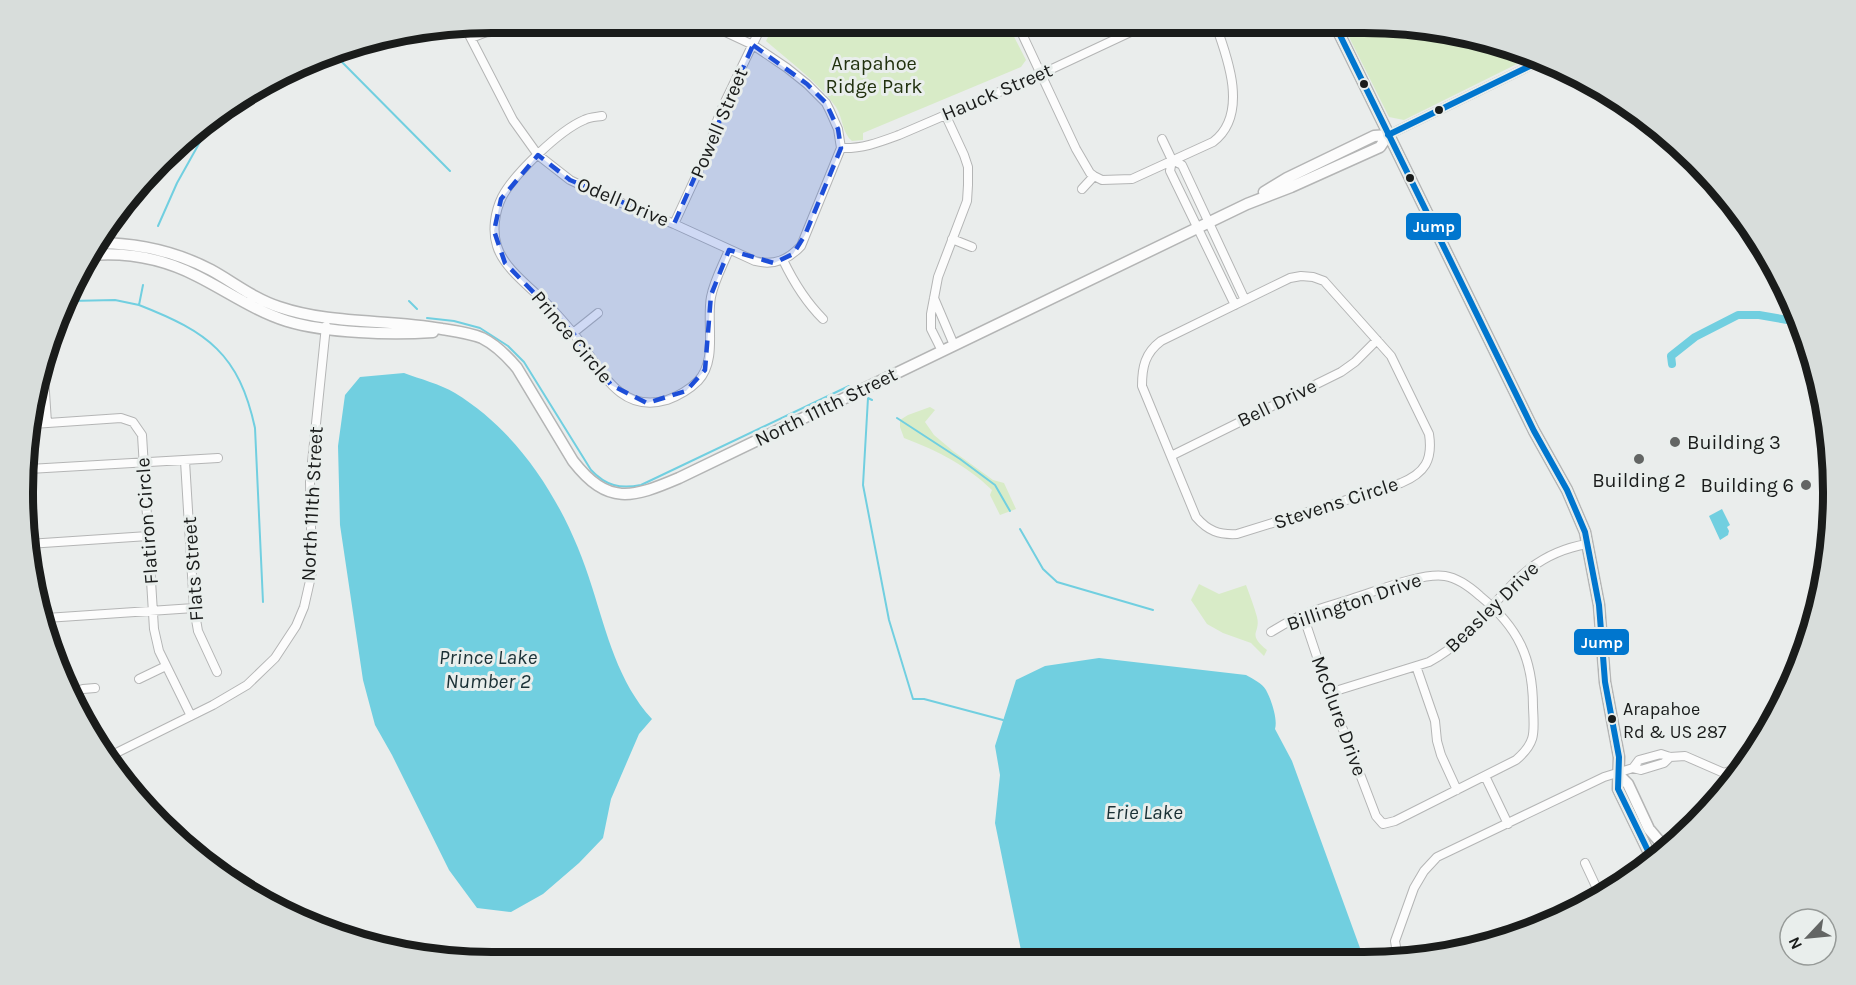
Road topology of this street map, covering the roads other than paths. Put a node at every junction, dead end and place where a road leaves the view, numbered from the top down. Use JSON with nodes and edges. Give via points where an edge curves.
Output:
{"nodes":[{"id":1,"x":482,"y":33,"type":"edge"},
{"id":2,"x":727,"y":33,"type":"edge"},
{"id":3,"x":758,"y":33,"type":"edge"},
{"id":4,"x":1022,"y":33,"type":"edge"},
{"id":5,"x":1129,"y":33,"type":"edge"},
{"id":6,"x":1219,"y":33,"type":"edge"},
{"id":7,"x":1339,"y":33,"type":"edge"},
{"id":8,"x":469,"y":34,"type":"edge"},
{"id":9,"x":471,"y":38,"type":"junction"},
{"id":10,"x":753,"y":45,"type":"junction"},
{"id":11,"x":1532,"y":65,"type":"edge"},
{"id":12,"x":1041,"y":74,"type":"junction"},
{"id":13,"x":945,"y":114,"type":"junction"},
{"id":14,"x":602,"y":116,"type":"dead end"},
{"id":15,"x":1388,"y":135,"type":"junction"},
{"id":16,"x":1162,"y":139,"type":"dead end"},
{"id":17,"x":842,"y":148,"type":"junction"},
{"id":18,"x":538,"y":155,"type":"junction"},
{"id":19,"x":1172,"y":160,"type":"junction"},
{"id":20,"x":1094,"y":176,"type":"junction"},
{"id":21,"x":1082,"y":189,"type":"dead end"},
{"id":22,"x":1208,"y":222,"type":"junction"},
{"id":23,"x":674,"y":224,"type":"junction"},
{"id":24,"x":1197,"y":228,"type":"junction"},
{"id":25,"x":952,"y":239,"type":"junction"},
{"id":26,"x":106,"y":244,"type":"edge"},
{"id":27,"x":972,"y":246,"type":"dead end"},
{"id":28,"x":729,"y":250,"type":"junction"},
{"id":29,"x":100,"y":255,"type":"edge"},
{"id":30,"x":783,"y":260,"type":"junction"},
{"id":31,"x":934,"y":298,"type":"junction"},
{"id":32,"x":1245,"y":300,"type":"junction"},
{"id":33,"x":1235,"y":305,"type":"junction"},
{"id":34,"x":598,"y":312,"type":"dead end"},
{"id":35,"x":823,"y":319,"type":"dead end"},
{"id":36,"x":326,"y":324,"type":"junction"},
{"id":37,"x":573,"y":333,"type":"junction"},
{"id":38,"x":1377,"y":340,"type":"junction"},
{"id":39,"x":954,"y":345,"type":"junction"},
{"id":40,"x":942,"y":351,"type":"junction"},
{"id":41,"x":45,"y":391,"type":"edge"},
{"id":42,"x":47,"y":423,"type":"junction"},
{"id":43,"x":39,"y":424,"type":"edge"},
{"id":44,"x":1171,"y":456,"type":"junction"},
{"id":45,"x":218,"y":459,"type":"dead end"},
{"id":46,"x":185,"y":461,"type":"junction"},
{"id":47,"x":143,"y":462,"type":"junction"},
{"id":48,"x":34,"y":469,"type":"edge"},
{"id":49,"x":148,"y":536,"type":"junction"},
{"id":50,"x":36,"y":543,"type":"edge"},
{"id":51,"x":1587,"y":544,"type":"junction"},
{"id":52,"x":1492,"y":606,"type":"junction"},
{"id":53,"x":194,"y":608,"type":"junction"},
{"id":54,"x":153,"y":610,"type":"junction"},
{"id":55,"x":1303,"y":615,"type":"junction"},
{"id":56,"x":51,"y":618,"type":"edge"},
{"id":57,"x":1271,"y":632,"type":"dead end"},
{"id":58,"x":166,"y":666,"type":"junction"},
{"id":59,"x":1416,"y":666,"type":"junction"},
{"id":60,"x":217,"y":672,"type":"dead end"},
{"id":61,"x":139,"y":679,"type":"dead end"},
{"id":62,"x":95,"y":688,"type":"dead end"},
{"id":63,"x":78,"y":690,"type":"edge"},
{"id":64,"x":1329,"y":693,"type":"junction"},
{"id":65,"x":191,"y":716,"type":"junction"},
{"id":66,"x":114,"y":754,"type":"edge"},
{"id":67,"x":1728,"y":771,"type":"edge"},
{"id":68,"x":1618,"y":774,"type":"junction"},
{"id":69,"x":1485,"y":776,"type":"junction"},
{"id":70,"x":1457,"y":790,"type":"junction"},
{"id":71,"x":1376,"y":816,"type":"joint"},
{"id":72,"x":1508,"y":824,"type":"junction"},
{"id":73,"x":1660,"y":843,"type":"edge"},
{"id":74,"x":1649,"y":852,"type":"edge"},
{"id":75,"x":1585,"y":863,"type":"dead end"},
{"id":76,"x":1597,"y":888,"type":"edge"},
{"id":77,"x":1397,"y":951,"type":"edge"}],
"edges":[{"from":1,"to":9,"type":"street"},
{"from":2,"to":10,"type":"street"},
{"from":3,"to":10,"type":"street","name":"Powell Street"},
{"from":4,"to":12,"type":"street"},
{"from":5,"to":12,"type":"street","name":"Hauck Street"},
{"from":6,"to":19,"type":"street","via":[[1233,100],[1228,126],[1213,142]]},
{"from":7,"to":15,"type":"street"},
{"from":8,"to":9,"type":"street","name":"Odell Drive"},
{"from":9,"to":18,"type":"street","name":"Odell Drive","via":[[513,120]]},
{"from":10,"to":17,"type":"street","via":[[807,84],[826,103]]},
{"from":10,"to":23,"type":"street","name":"Powell Street"},
{"from":11,"to":15,"type":"street","name":"North 111th Street"},
{"from":12,"to":13,"type":"street","name":"Hauck Street"},
{"from":12,"to":20,"type":"street"},
{"from":13,"to":17,"type":"street","name":"Hauck Street","via":[[875,144]]},
{"from":13,"to":25,"type":"street","via":[[968,167],[967,201]]},
{"from":14,"to":18,"type":"street","name":"Prince Circle","via":[[573,126]]},
{"from":15,"to":22,"type":"street","name":"North 111th Street","via":[[1374,136],[1287,178],[1247,204]]},
{"from":15,"to":51,"type":"street","via":[[1576,509]]},
{"from":16,"to":19,"type":"street"},
{"from":17,"to":30,"type":"street","via":[[801,246]]},
{"from":18,"to":23,"type":"street","name":"Odell Drive","via":[[570,180]]},
{"from":18,"to":37,"type":"street","name":"Prince Circle","via":[[501,199],[495,223],[497,246],[505,263]]},
{"from":19,"to":20,"type":"street","via":[[1132,179],[1102,180]]},
{"from":19,"to":22,"type":"street","via":[[1182,165]]},
{"from":19,"to":24,"type":"street","via":[[1170,171]]},
{"from":20,"to":21,"type":"street"},
{"from":22,"to":24,"type":"street","name":"North 111th Street"},
{"from":22,"to":32,"type":"street"},
{"from":23,"to":28,"type":"street","name":"Odell Drive"},
{"from":24,"to":33,"type":"street"},
{"from":24,"to":39,"type":"street","name":"North 111th Street"},
{"from":25,"to":27,"type":"street"},
{"from":25,"to":31,"type":"street"},
{"from":26,"to":36,"type":"street","via":[[161,250],[205,267],[279,307]]},
{"from":28,"to":30,"type":"street","name":"Odell Drive","via":[[764,264]]},
{"from":28,"to":37,"type":"street","name":"Prince Circle","via":[[711,295],[705,370],[699,380],[675,397],[647,403],[619,393]]},
{"from":29,"to":36,"type":"street","via":[[161,261],[266,313],[287,321]]},
{"from":30,"to":35,"type":"street","via":[[808,304]]},
{"from":31,"to":39,"type":"street"},
{"from":31,"to":40,"type":"street","via":[[931,328]]},
{"from":32,"to":33,"type":"street","name":"Stevens Circle"},
{"from":32,"to":38,"type":"street","name":"Stevens Circle","via":[[1290,279],[1313,277],[1324,281]]},
{"from":33,"to":44,"type":"street","name":"Stevens Circle","via":[[1153,347],[1148,355],[1142,386]]},
{"from":34,"to":37,"type":"street"},
{"from":36,"to":40,"type":"street","name":"North 111th Street","via":[[423,325],[482,338],[507,356],[585,475],[608,492],[621,494],[635,494],[679,478]]},
{"from":36,"to":65,"type":"street","name":"North 111th Street","via":[[310,482],[312,572],[304,607],[275,658],[234,694]]},
{"from":38,"to":44,"type":"street","name":"Bell Drive","via":[[1341,372]]},
{"from":38,"to":44,"type":"street","name":"Stevens Circle","via":[[1391,356],[1429,434],[1429,458],[1415,477],[1224,535],[1205,527],[1196,517]]},
{"from":39,"to":40,"type":"street","name":"North 111th Street"},
{"from":41,"to":42,"type":"street"},
{"from":42,"to":43,"type":"street","name":"Flatiron Circle"},
{"from":42,"to":47,"type":"street","name":"Flatiron Circle","via":[[121,418],[133,422],[142,435]]},
{"from":45,"to":46,"type":"street"},
{"from":46,"to":47,"type":"street"},
{"from":46,"to":53,"type":"street","name":"Flats Street"},
{"from":47,"to":48,"type":"street"},
{"from":47,"to":49,"type":"street","name":"Flatiron Circle"},
{"from":49,"to":50,"type":"street"},
{"from":49,"to":54,"type":"street","name":"Flatiron Circle"},
{"from":51,"to":52,"type":"street","name":"Beasley Drive","via":[[1541,559]]},
{"from":51,"to":68,"type":"street","via":[[1597,590],[1602,667],[1619,757]]},
{"from":52,"to":55,"type":"street","name":"Billington Drive","via":[[1468,585],[1443,575],[1428,576]]},
{"from":52,"to":59,"type":"street","name":"Beasley Drive","via":[[1454,648]]},
{"from":52,"to":69,"type":"street","name":"Billington Drive","via":[[1520,640],[1528,663],[1534,736],[1526,752]]},
{"from":53,"to":54,"type":"street"},
{"from":53,"to":60,"type":"street","name":"Flats Street","via":[[198,632]]},
{"from":54,"to":56,"type":"street"},
{"from":54,"to":58,"type":"street","name":"Flatiron Circle","via":[[159,651]]},
{"from":55,"to":57,"type":"street","name":"Billington Drive"},
{"from":55,"to":64,"type":"street","name":"McClure Drive"},
{"from":58,"to":61,"type":"street"},
{"from":58,"to":65,"type":"street","name":"Flatiron Circle"},
{"from":59,"to":64,"type":"street","name":"Beasley Drive"},
{"from":59,"to":70,"type":"street","via":[[1435,721],[1441,754]]},
{"from":62,"to":63,"type":"street"},
{"from":64,"to":71,"type":"street","name":"McClure Drive"},
{"from":65,"to":66,"type":"street","name":"North 111th Street"},
{"from":67,"to":68,"type":"street","via":[[1685,756]]},
{"from":68,"to":72,"type":"street","via":[[1604,777]]},
{"from":68,"to":73,"type":"street","via":[[1628,784],[1649,829]]},
{"from":68,"to":74,"type":"street","via":[[1618,789]]},
{"from":69,"to":70,"type":"street","name":"Billington Drive"},
{"from":69,"to":72,"type":"street"},
{"from":70,"to":71,"type":"street","name":"Billington Drive","via":[[1395,821],[1383,824]]},
{"from":72,"to":77,"type":"street","via":[[1437,857],[1424,871],[1395,941]]},
{"from":75,"to":76,"type":"street"}]}
